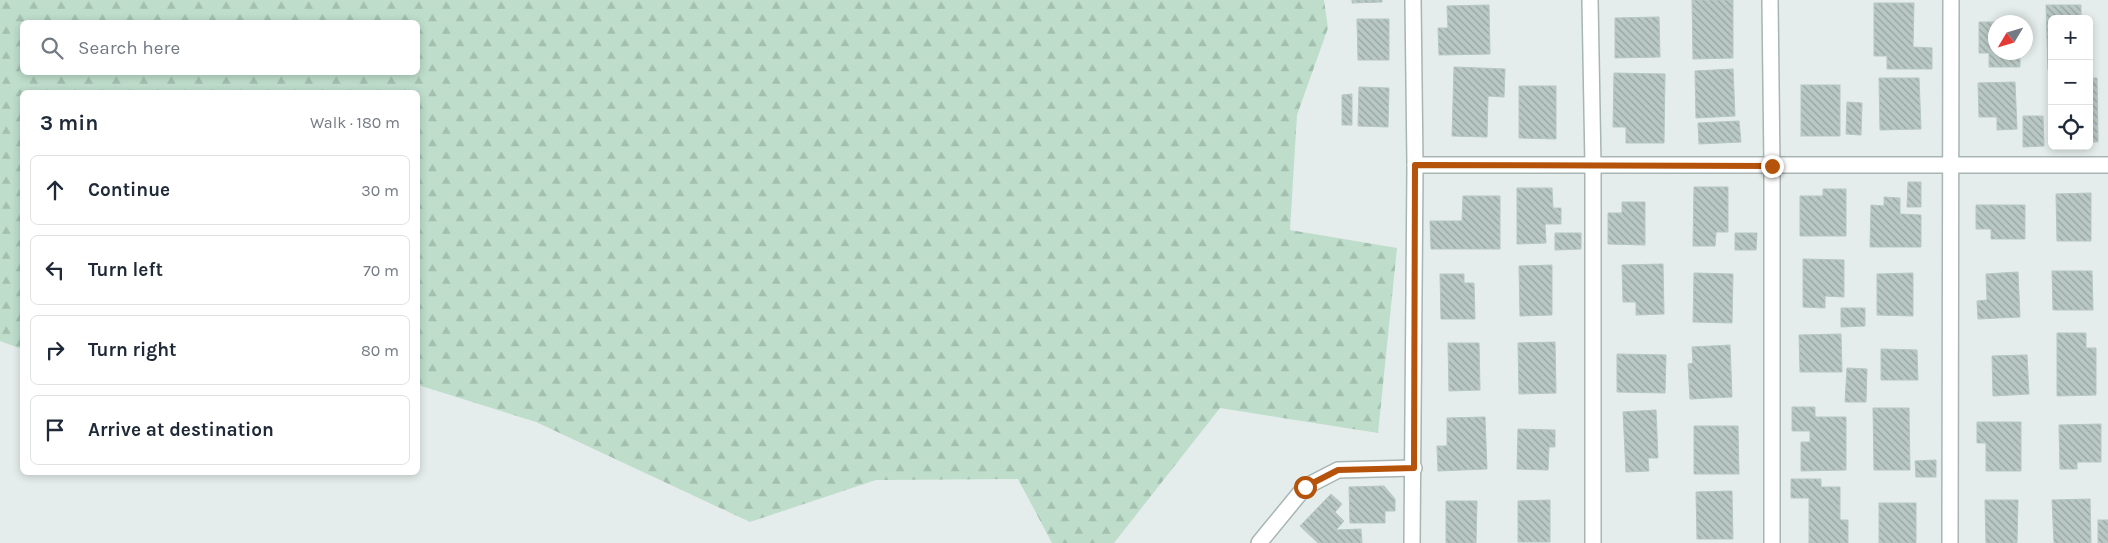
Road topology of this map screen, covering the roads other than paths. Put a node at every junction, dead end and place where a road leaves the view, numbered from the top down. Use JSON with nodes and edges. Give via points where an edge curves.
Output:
{"nodes":[{"id":1,"x":1413,"y":0,"type":"edge"},
{"id":2,"x":1590,"y":0,"type":"edge"},
{"id":3,"x":1770,"y":0,"type":"edge"},
{"id":4,"x":1951,"y":0,"type":"edge"},
{"id":5,"x":1415,"y":165,"type":"junction"},
{"id":6,"x":2108,"y":165,"type":"edge"},
{"id":7,"x":1593,"y":166,"type":"junction"},
{"id":8,"x":1772,"y":166,"type":"junction"},
{"id":9,"x":1950,"y":166,"type":"junction"},
{"id":10,"x":1414,"y":468,"type":"junction"},
{"id":11,"x":1258,"y":543,"type":"edge"},
{"id":12,"x":1412,"y":543,"type":"edge"},
{"id":13,"x":1593,"y":543,"type":"edge"},
{"id":14,"x":1772,"y":543,"type":"edge"},
{"id":15,"x":1950,"y":543,"type":"edge"}],
"edges":[{"from":1,"to":5,"type":"street"},
{"from":2,"to":7,"type":"street"},
{"from":3,"to":8,"type":"street"},
{"from":4,"to":9,"type":"street"},
{"from":5,"to":7,"type":"street"},
{"from":5,"to":10,"type":"street"},
{"from":6,"to":9,"type":"street"},
{"from":7,"to":8,"type":"street"},
{"from":7,"to":13,"type":"street"},
{"from":8,"to":9,"type":"street"},
{"from":8,"to":14,"type":"street"},
{"from":9,"to":15,"type":"street"},
{"from":10,"to":11,"type":"street","via":[[1338,470],[1305,487]]},
{"from":10,"to":12,"type":"street"}]}
